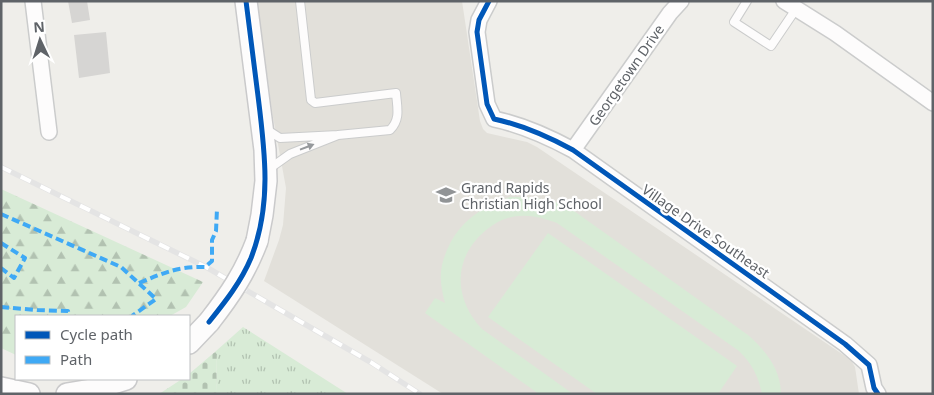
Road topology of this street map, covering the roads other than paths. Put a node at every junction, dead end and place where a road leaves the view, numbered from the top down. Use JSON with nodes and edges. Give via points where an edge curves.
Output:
{"nodes":[{"id":1,"x":33,"y":1,"type":"edge"},
{"id":2,"x":246,"y":1,"type":"edge"},
{"id":3,"x":300,"y":1,"type":"edge"},
{"id":4,"x":489,"y":1,"type":"edge"},
{"id":5,"x":681,"y":1,"type":"edge"},
{"id":6,"x":747,"y":1,"type":"edge"},
{"id":7,"x":793,"y":4,"type":"edge"},
{"id":8,"x":933,"y":103,"type":"edge"},
{"id":9,"x":262,"y":126,"type":"junction"},
{"id":10,"x":49,"y":132,"type":"dead end"},
{"id":11,"x":338,"y":135,"type":"junction"},
{"id":12,"x":573,"y":150,"type":"junction"},
{"id":13,"x":266,"y":172,"type":"junction"},
{"id":14,"x":190,"y":342,"type":"edge"},
{"id":15,"x":123,"y":380,"type":"edge"},
{"id":16,"x":1,"y":388,"type":"edge"},
{"id":17,"x":29,"y":394,"type":"edge"},
{"id":18,"x":67,"y":394,"type":"edge"},
{"id":19,"x":878,"y":394,"type":"edge"}],
"edges":[{"from":1,"to":10,"type":"street"},
{"from":2,"to":9,"type":"main road"},
{"from":3,"to":11,"type":"lane","via":[[311,100],[315,103],[396,93],[398,114],[396,124],[390,130]]},
{"from":4,"to":12,"type":"street","name":"Village Drive Southeast","via":[[477,32],[486,104],[494,119],[517,124]]},
{"from":5,"to":12,"type":"street","name":"Georgetown Drive"},
{"from":6,"to":7,"type":"lane","via":[[734,22],[771,46]]},
{"from":7,"to":8,"type":"street"},
{"from":9,"to":11,"type":"lane","via":[[280,138]]},
{"from":9,"to":13,"type":"main road"},
{"from":13,"to":11,"type":"lane","one_way":true,"via":[[290,154]]},
{"from":12,"to":19,"type":"street","name":"Village Drive Southeast","via":[[845,344],[869,365]]},
{"from":13,"to":14,"type":"main road","bridge":true,"via":[[257,241],[244,273],[230,296]]},
{"from":15,"to":18,"type":"main road"},
{"from":16,"to":17,"type":"main road"}]}
